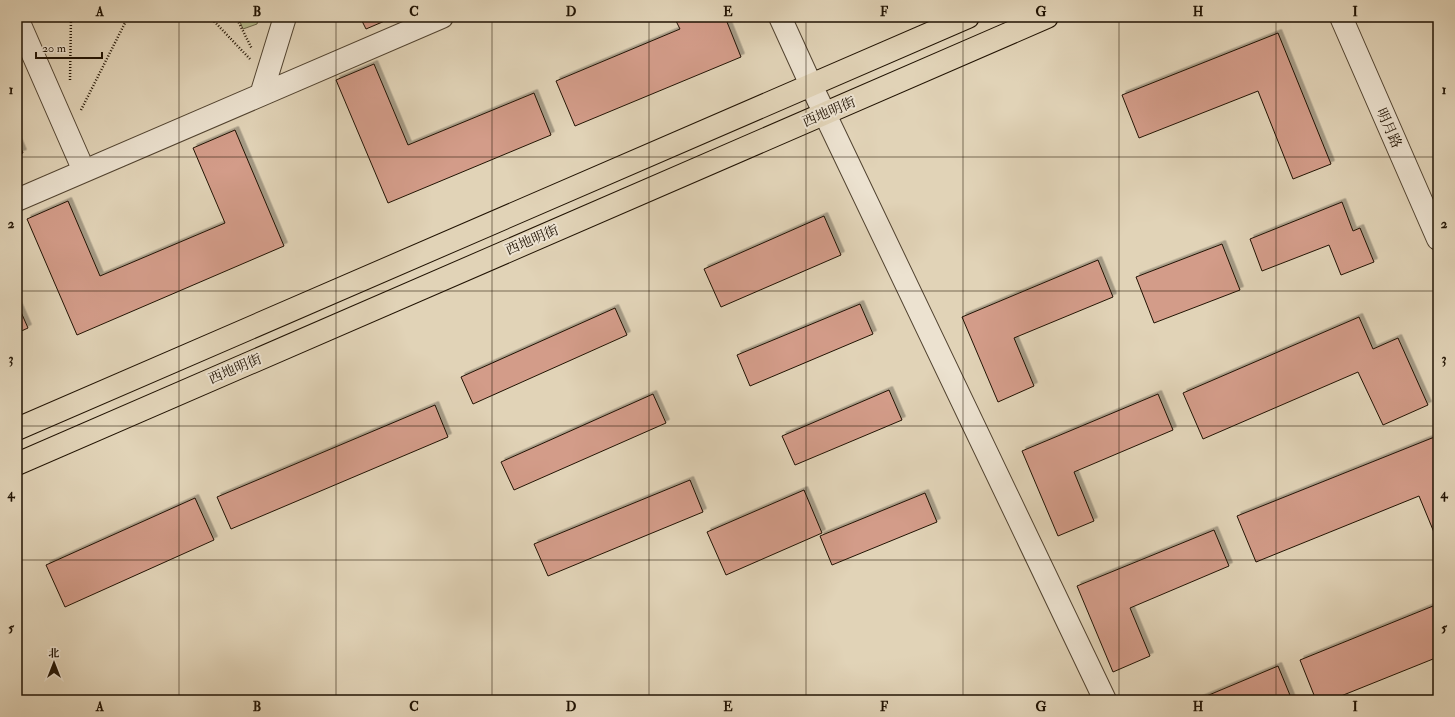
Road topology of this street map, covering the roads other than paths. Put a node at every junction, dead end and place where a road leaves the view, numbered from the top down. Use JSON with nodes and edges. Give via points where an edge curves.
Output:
{"nodes":[{"id":1,"x":285,"y":17,"type":"edge"},
{"id":2,"x":442,"y":17,"type":"edge"},
{"id":3,"x":780,"y":17,"type":"edge"},
{"id":4,"x":968,"y":17,"type":"edge"},
{"id":5,"x":1047,"y":17,"type":"edge"},
{"id":6,"x":1341,"y":17,"type":"edge"},
{"id":7,"x":17,"y":18,"type":"edge"},
{"id":8,"x":812,"y":85,"type":"junction"},
{"id":9,"x":263,"y":86,"type":"junction"},
{"id":10,"x":84,"y":171,"type":"junction"},
{"id":11,"x":17,"y":200,"type":"edge"},
{"id":12,"x":1438,"y":240,"type":"edge"},
{"id":13,"x":17,"y":429,"type":"edge"},
{"id":14,"x":17,"y":464,"type":"edge"},
{"id":15,"x":1105,"y":700,"type":"edge"}],
"edges":[{"from":1,"to":9,"type":"street"},
{"from":2,"to":9,"type":"street"},
{"from":3,"to":8,"type":"street"},
{"from":4,"to":8,"type":"main road"},
{"from":5,"to":14,"type":"main road","name":"西地明街"},
{"from":6,"to":12,"type":"street","name":"明月路"},
{"from":7,"to":10,"type":"street"},
{"from":8,"to":13,"type":"main road"},
{"from":8,"to":15,"type":"street"},
{"from":9,"to":10,"type":"street"},
{"from":10,"to":11,"type":"street"}]}
